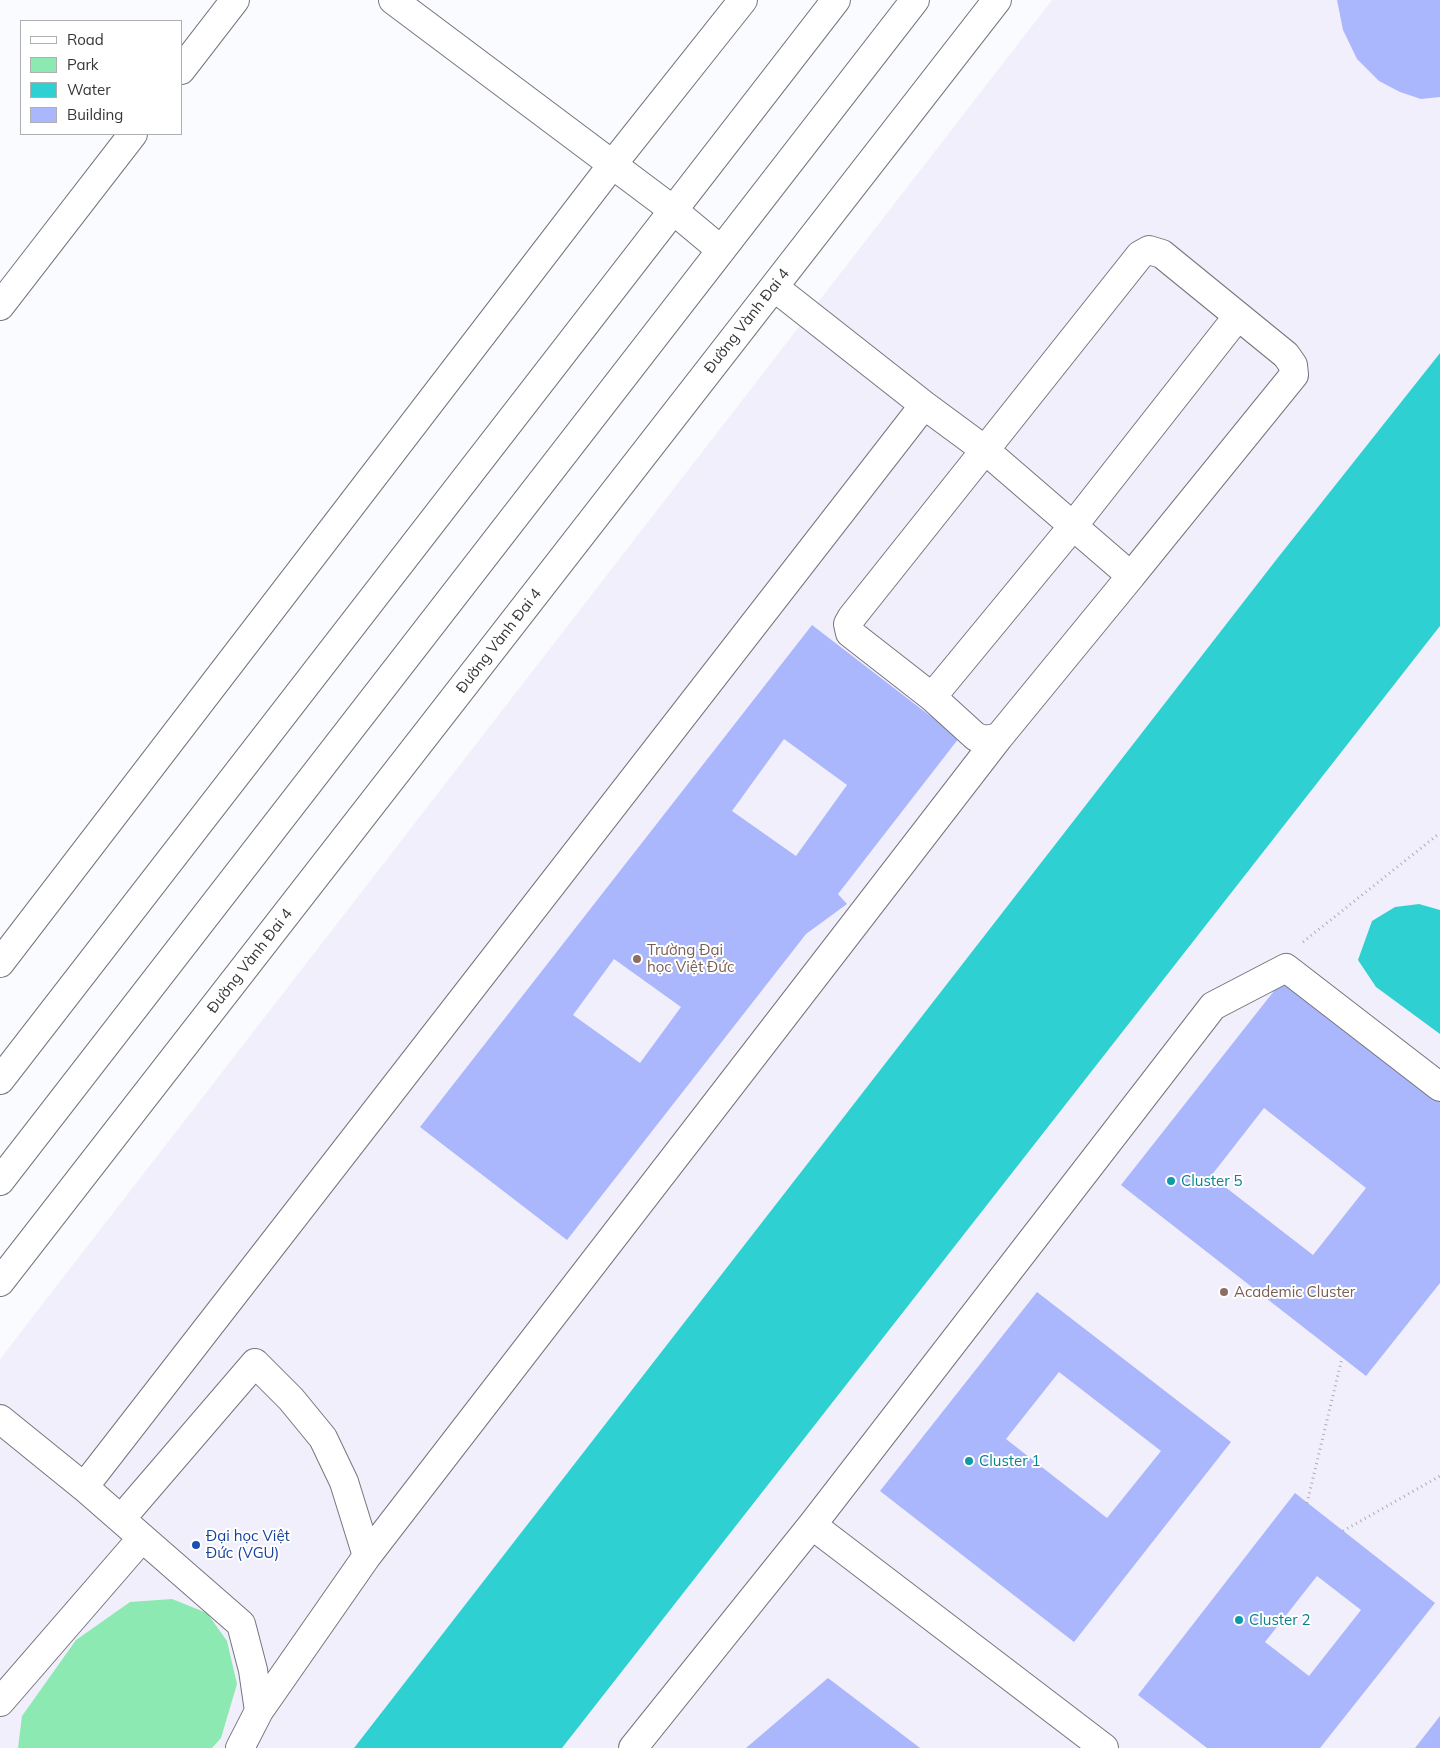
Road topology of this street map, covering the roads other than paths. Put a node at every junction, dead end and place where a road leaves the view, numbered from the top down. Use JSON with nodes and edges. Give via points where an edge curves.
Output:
{"nodes":[{"id":1,"x":236,"y":0,"type":"edge"},
{"id":2,"x":393,"y":0,"type":"edge"},
{"id":3,"x":743,"y":0,"type":"edge"},
{"id":4,"x":836,"y":0,"type":"edge"},
{"id":5,"x":915,"y":0,"type":"edge"},
{"id":6,"x":997,"y":0,"type":"edge"},
{"id":7,"x":182,"y":69,"type":"edge"},
{"id":8,"x":132,"y":135,"type":"edge"},
{"id":9,"x":612,"y":165,"type":"junction"},
{"id":10,"x":673,"y":210,"type":"junction"},
{"id":11,"x":721,"y":250,"type":"junction"},
{"id":12,"x":774,"y":287,"type":"junction"},
{"id":13,"x":0,"y":306,"type":"edge"},
{"id":14,"x":1238,"y":316,"type":"junction"},
{"id":15,"x":924,"y":405,"type":"junction"},
{"id":16,"x":985,"y":450,"type":"junction"},
{"id":17,"x":1073,"y":526,"type":"junction"},
{"id":18,"x":1132,"y":576,"type":"junction"},
{"id":19,"x":932,"y":696,"type":"junction"},
{"id":20,"x":999,"y":737,"type":"junction"},
{"id":21,"x":0,"y":963,"type":"edge"},
{"id":22,"x":0,"y":1080,"type":"edge"},
{"id":23,"x":1440,"y":1087,"type":"edge"},
{"id":24,"x":0,"y":1181,"type":"edge"},
{"id":25,"x":0,"y":1282,"type":"edge"},
{"id":26,"x":0,"y":1419,"type":"edge"},
{"id":27,"x":84,"y":1487,"type":"junction"},
{"id":28,"x":121,"y":1519,"type":"junction"},
{"id":29,"x":812,"y":1525,"type":"junction"},
{"id":30,"x":142,"y":1538,"type":"junction"},
{"id":31,"x":367,"y":1556,"type":"junction"},
{"id":32,"x":0,"y":1702,"type":"edge"},
{"id":33,"x":259,"y":1711,"type":"junction"},
{"id":34,"x":240,"y":1748,"type":"edge"},
{"id":35,"x":633,"y":1748,"type":"edge"},
{"id":36,"x":1104,"y":1748,"type":"edge"}],
"edges":[{"from":1,"to":7,"type":"street"},
{"from":2,"to":9,"type":"street"},
{"from":3,"to":9,"type":"street"},
{"from":4,"to":10,"type":"street"},
{"from":5,"to":11,"type":"street"},
{"from":6,"to":12,"type":"street","name":"Đường Vành Đai 4"},
{"from":8,"to":13,"type":"street"},
{"from":9,"to":10,"type":"street"},
{"from":9,"to":21,"type":"street"},
{"from":10,"to":11,"type":"street"},
{"from":10,"to":22,"type":"street"},
{"from":11,"to":24,"type":"street"},
{"from":12,"to":15,"type":"street"},
{"from":12,"to":25,"type":"street","name":"Đường Vành Đai 4"},
{"from":14,"to":16,"type":"street","via":[[1162,254],[1149,250],[1140,255]]},
{"from":14,"to":17,"type":"street"},
{"from":14,"to":18,"type":"street","via":[[1286,355],[1293,365],[1294,375]]},
{"from":15,"to":16,"type":"street"},
{"from":15,"to":27,"type":"street"},
{"from":16,"to":17,"type":"street"},
{"from":16,"to":19,"type":"street","via":[[848,624],[850,632]]},
{"from":17,"to":18,"type":"street"},
{"from":17,"to":19,"type":"street"},
{"from":18,"to":20,"type":"street"},
{"from":19,"to":20,"type":"street","via":[[976,737],[986,740]]},
{"from":20,"to":31,"type":"street"},
{"from":23,"to":29,"type":"street","via":[[1286,968],[1213,1006]]},
{"from":26,"to":27,"type":"street"},
{"from":27,"to":28,"type":"street"},
{"from":28,"to":30,"type":"street"},
{"from":28,"to":31,"type":"street","via":[[254,1363],[291,1399],[323,1438],[344,1482]]},
{"from":29,"to":35,"type":"street"},
{"from":29,"to":36,"type":"street"},
{"from":30,"to":32,"type":"street"},
{"from":30,"to":33,"type":"street","via":[[241,1624]]},
{"from":31,"to":33,"type":"street"},
{"from":33,"to":34,"type":"street"}]}
